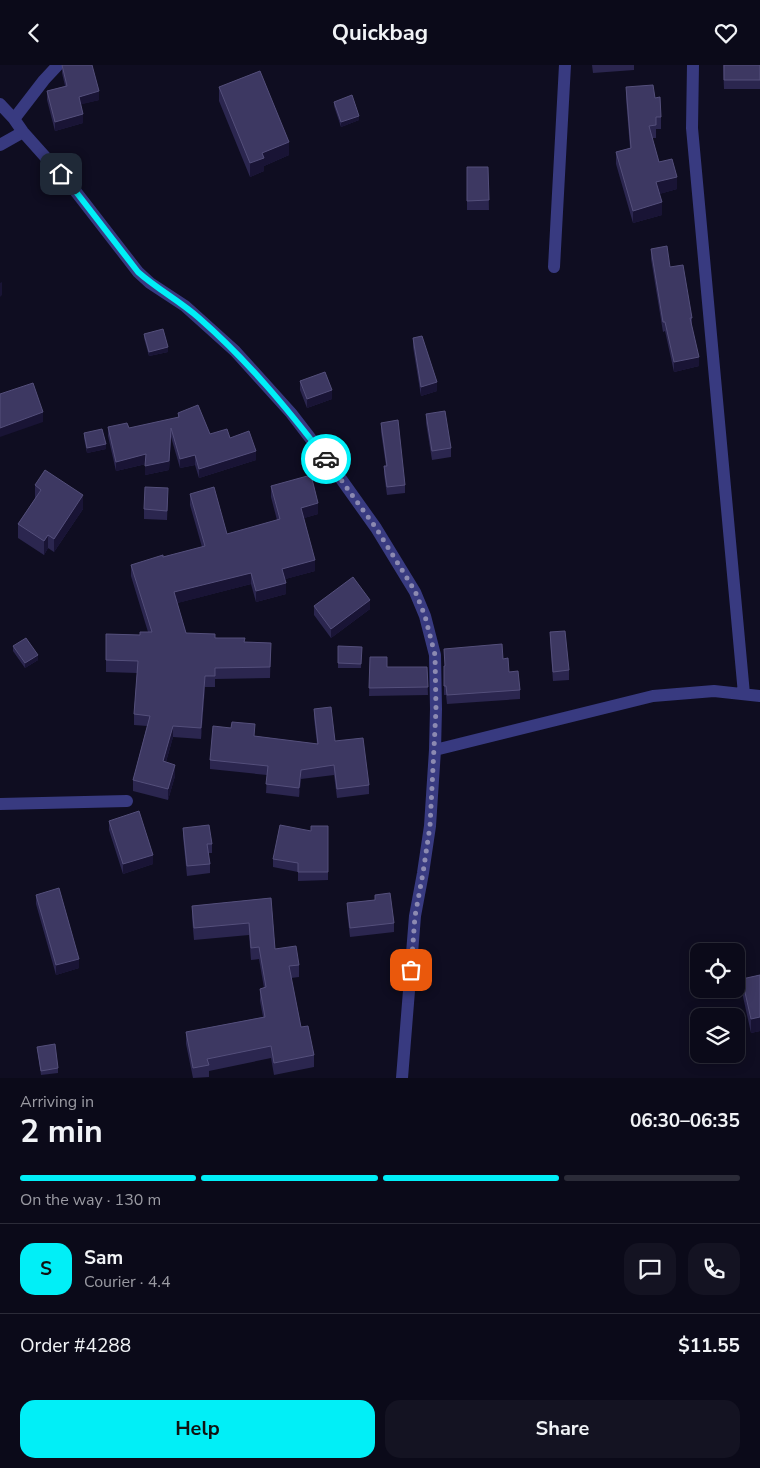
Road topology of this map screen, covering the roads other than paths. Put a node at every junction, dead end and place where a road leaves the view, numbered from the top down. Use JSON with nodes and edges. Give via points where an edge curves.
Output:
{"nodes":[{"id":1,"x":58,"y":65,"type":"edge"},
{"id":2,"x":565,"y":65,"type":"edge"},
{"id":3,"x":693,"y":65,"type":"edge"},
{"id":4,"x":0,"y":104,"type":"edge"},
{"id":5,"x":14,"y":119,"type":"junction"},
{"id":6,"x":22,"y":132,"type":"junction"},
{"id":7,"x":0,"y":145,"type":"edge"},
{"id":8,"x":554,"y":267,"type":"dead end"},
{"id":9,"x":744,"y":694,"type":"junction"},
{"id":10,"x":760,"y":696,"type":"edge"},
{"id":11,"x":435,"y":750,"type":"junction"},
{"id":12,"x":127,"y":801,"type":"dead end"},
{"id":13,"x":0,"y":804,"type":"edge"},
{"id":14,"x":401,"y":1078,"type":"edge"}],
"edges":[{"from":1,"to":5,"type":"street"},
{"from":2,"to":8,"type":"street"},
{"from":3,"to":9,"type":"street","via":[[692,128]]},
{"from":4,"to":5,"type":"street"},
{"from":5,"to":6,"type":"street"},
{"from":6,"to":7,"type":"street"},
{"from":6,"to":11,"type":"street","via":[[73,188],[138,272],[185,306],[235,351],[284,406],[376,528],[415,591],[425,616],[435,655]]},
{"from":9,"to":10,"type":"street"},
{"from":9,"to":11,"type":"street","via":[[714,691],[654,696]]},
{"from":11,"to":14,"type":"street","via":[[430,826],[415,916]]},
{"from":12,"to":13,"type":"street"}]}
